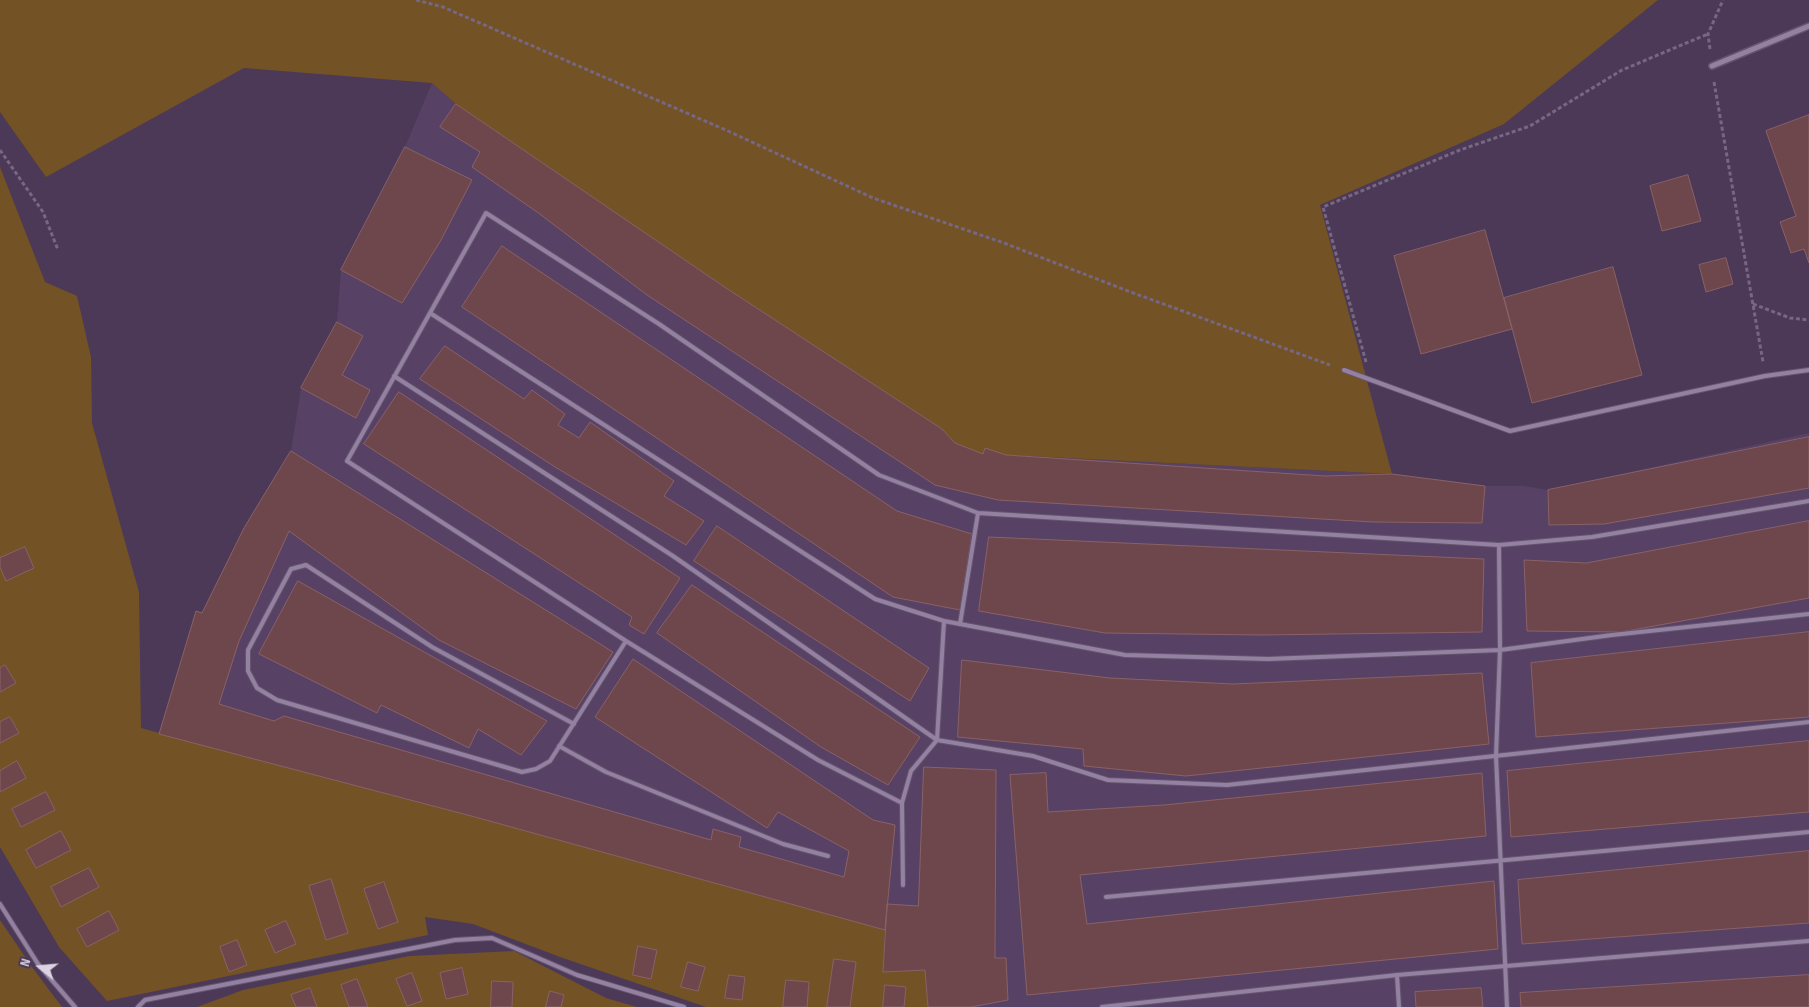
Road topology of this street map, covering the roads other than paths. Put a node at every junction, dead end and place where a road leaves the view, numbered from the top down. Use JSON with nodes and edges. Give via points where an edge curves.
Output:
{"nodes":[{"id":1,"x":1809,"y":26,"type":"edge"},
{"id":2,"x":1712,"y":66,"type":"road end"},
{"id":3,"x":430,"y":313,"type":"junction"},
{"id":4,"x":1344,"y":370,"type":"road end"},
{"id":5,"x":1809,"y":370,"type":"edge"},
{"id":6,"x":394,"y":376,"type":"junction"},
{"id":7,"x":1809,"y":501,"type":"edge"},
{"id":8,"x":978,"y":512,"type":"junction"},
{"id":9,"x":1499,"y":545,"type":"junction"},
{"id":10,"x":1809,"y":614,"type":"edge"},
{"id":11,"x":944,"y":621,"type":"junction"},
{"id":12,"x":960,"y":624,"type":"junction"},
{"id":13,"x":626,"y":641,"type":"junction"},
{"id":14,"x":1500,"y":650,"type":"junction"},
{"id":15,"x":1809,"y":722,"type":"edge"},
{"id":16,"x":574,"y":724,"type":"junction"},
{"id":17,"x":937,"y":740,"type":"junction"},
{"id":18,"x":560,"y":746,"type":"junction"},
{"id":19,"x":1496,"y":756,"type":"junction"},
{"id":20,"x":902,"y":804,"type":"junction"},
{"id":21,"x":1809,"y":832,"type":"edge"},
{"id":22,"x":828,"y":856,"type":"dead end"},
{"id":23,"x":1501,"y":860,"type":"junction"},
{"id":24,"x":903,"y":884,"type":"dead end"},
{"id":25,"x":1106,"y":897,"type":"dead end"},
{"id":26,"x":0,"y":904,"type":"edge"},
{"id":27,"x":1809,"y":941,"type":"edge"},
{"id":28,"x":1505,"y":965,"type":"junction"},
{"id":29,"x":1398,"y":976,"type":"junction"},
{"id":30,"x":75,"y":1007,"type":"edge"},
{"id":31,"x":138,"y":1007,"type":"edge"},
{"id":32,"x":684,"y":1007,"type":"edge"},
{"id":33,"x":1102,"y":1007,"type":"edge"},
{"id":34,"x":1399,"y":1007,"type":"edge"},
{"id":35,"x":1506,"y":1007,"type":"edge"}],
"edges":[{"from":1,"to":2,"type":"street"},
{"from":3,"to":6,"type":"lane"},
{"from":3,"to":8,"type":"lane","via":[[486,213],[660,324],[880,475]]},
{"from":3,"to":11,"type":"lane","via":[[875,599]]},
{"from":4,"to":5,"type":"lane","via":[[1510,430],[1765,376]]},
{"from":6,"to":13,"type":"lane","via":[[347,461]]},
{"from":6,"to":17,"type":"lane","via":[[673,556]]},
{"from":7,"to":9,"type":"lane","via":[[1592,538]]},
{"from":8,"to":9,"type":"lane"},
{"from":8,"to":12,"type":"lane"},
{"from":9,"to":14,"type":"lane"},
{"from":10,"to":14,"type":"lane"},
{"from":11,"to":12,"type":"lane"},
{"from":11,"to":17,"type":"lane"},
{"from":12,"to":14,"type":"lane","via":[[1125,655],[1268,659]]},
{"from":13,"to":16,"type":"lane"},
{"from":13,"to":20,"type":"lane","via":[[818,760]]},
{"from":14,"to":19,"type":"lane"},
{"from":15,"to":19,"type":"lane"},
{"from":16,"to":18,"type":"lane"},
{"from":16,"to":18,"type":"lane","via":[[432,647],[306,565],[291,569],[248,650],[248,671],[257,688],[277,700],[522,772],[550,761]]},
{"from":17,"to":19,"type":"lane","via":[[1033,756],[1108,780],[1227,785]]},
{"from":17,"to":20,"type":"lane","via":[[911,771]]},
{"from":18,"to":22,"type":"lane","via":[[606,772],[783,844]]},
{"from":19,"to":23,"type":"lane"},
{"from":20,"to":24,"type":"lane"},
{"from":21,"to":23,"type":"lane"},
{"from":23,"to":25,"type":"lane"},
{"from":23,"to":28,"type":"lane"},
{"from":26,"to":30,"type":"lane","via":[[38,964]]},
{"from":27,"to":28,"type":"lane"},
{"from":28,"to":29,"type":"lane"},
{"from":28,"to":35,"type":"lane"},
{"from":29,"to":33,"type":"lane"},
{"from":29,"to":34,"type":"lane"},
{"from":31,"to":32,"type":"lane","via":[[146,1000],[456,940],[492,938],[577,975]]}]}
